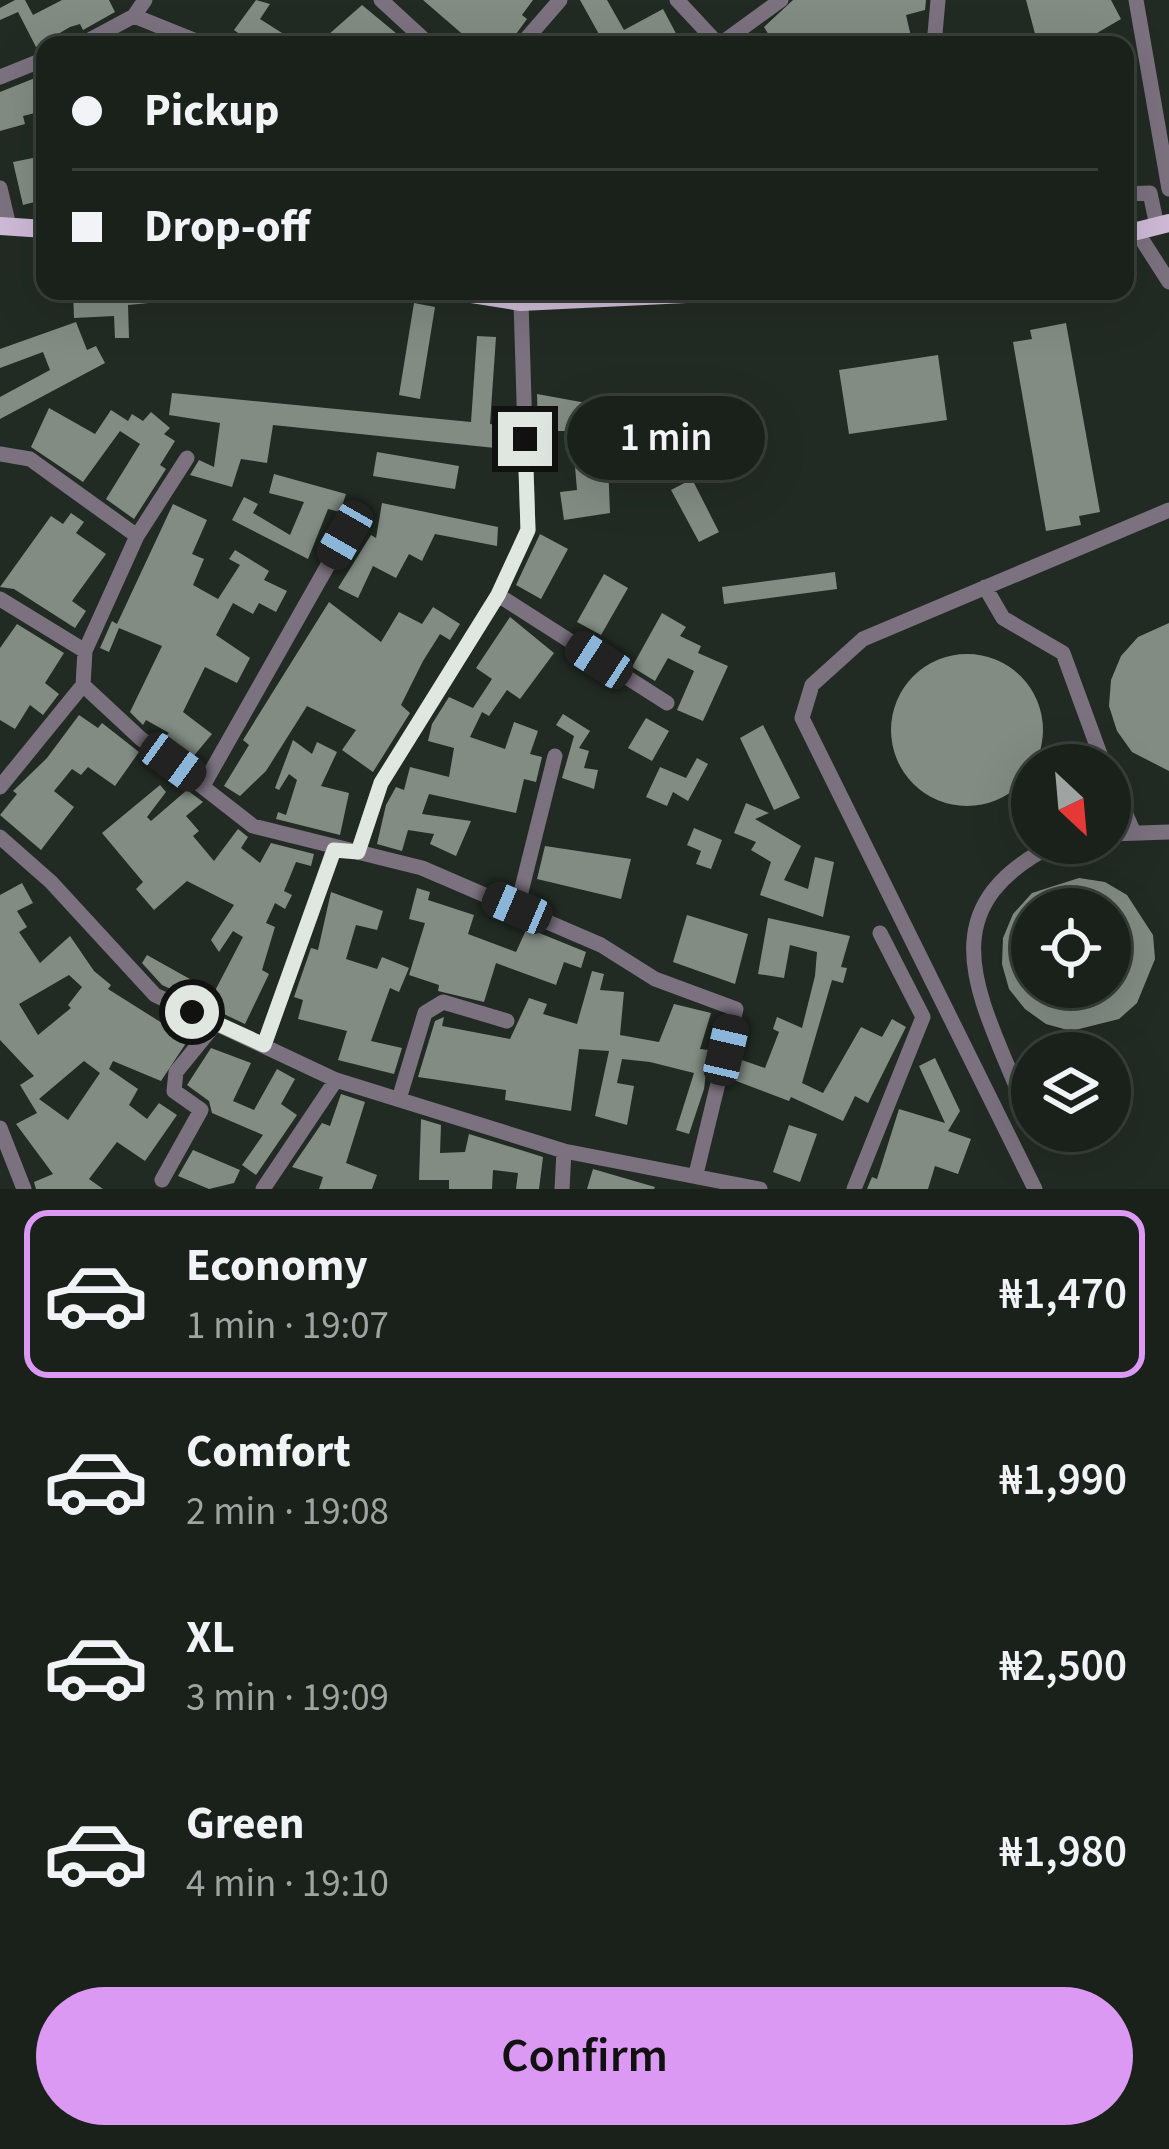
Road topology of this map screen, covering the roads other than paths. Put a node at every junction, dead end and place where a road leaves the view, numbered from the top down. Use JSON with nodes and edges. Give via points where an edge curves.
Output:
{"nodes":[{"id":1,"x":146,"y":0,"type":"edge"},
{"id":2,"x":381,"y":0,"type":"edge"},
{"id":3,"x":560,"y":0,"type":"edge"},
{"id":4,"x":676,"y":0,"type":"edge"},
{"id":5,"x":781,"y":0,"type":"edge"},
{"id":6,"x":938,"y":0,"type":"edge"},
{"id":7,"x":1136,"y":0,"type":"edge"},
{"id":8,"x":134,"y":16,"type":"junction"},
{"id":9,"x":97,"y":36,"type":"edge"},
{"id":10,"x":184,"y":36,"type":"edge"},
{"id":11,"x":420,"y":36,"type":"edge"},
{"id":12,"x":529,"y":36,"type":"edge"},
{"id":13,"x":710,"y":36,"type":"edge"},
{"id":14,"x":731,"y":36,"type":"edge"},
{"id":15,"x":935,"y":36,"type":"edge"},
{"id":16,"x":36,"y":63,"type":"edge"},
{"id":17,"x":0,"y":77,"type":"edge"},
{"id":18,"x":0,"y":188,"type":"edge"},
{"id":19,"x":1169,"y":189,"type":"edge"},
{"id":20,"x":1134,"y":194,"type":"edge"},
{"id":21,"x":5,"y":226,"type":"edge"},
{"id":22,"x":36,"y":228,"type":"edge"},
{"id":23,"x":1147,"y":229,"type":"edge"},
{"id":24,"x":1169,"y":282,"type":"edge"},
{"id":25,"x":509,"y":300,"type":"edge"},
{"id":26,"x":535,"y":300,"type":"edge"},
{"id":27,"x":521,"y":302,"type":"junction"},
{"id":28,"x":0,"y":454,"type":"edge"},
{"id":29,"x":187,"y":458,"type":"dead end"},
{"id":30,"x":1169,"y":511,"type":"edge"},
{"id":31,"x":345,"y":535,"type":"dead end"},
{"id":32,"x":137,"y":536,"type":"junction"},
{"id":33,"x":985,"y":587,"type":"junction"},
{"id":34,"x":498,"y":595,"type":"junction"},
{"id":35,"x":0,"y":598,"type":"edge"},
{"id":36,"x":85,"y":651,"type":"junction"},
{"id":37,"x":83,"y":685,"type":"junction"},
{"id":38,"x":667,"y":703,"type":"dead end"},
{"id":39,"x":1096,"y":744,"type":"edge"},
{"id":40,"x":555,"y":756,"type":"dead end"},
{"id":41,"x":204,"y":784,"type":"junction"},
{"id":42,"x":0,"y":787,"type":"edge"},
{"id":43,"x":1131,"y":826,"type":"edge"},
{"id":44,"x":1169,"y":832,"type":"edge"},
{"id":45,"x":1131,"y":833,"type":"edge"},
{"id":46,"x":1134,"y":833,"type":"junction"},
{"id":47,"x":0,"y":837,"type":"edge"},
{"id":48,"x":334,"y":850,"type":"junction"},
{"id":49,"x":358,"y":852,"type":"junction"},
{"id":50,"x":1019,"y":864,"type":"edge"},
{"id":51,"x":517,"y":908,"type":"junction"},
{"id":52,"x":880,"y":933,"type":"dead end"},
{"id":53,"x":507,"y":1021,"type":"dead end"},
{"id":54,"x":216,"y":1023,"type":"junction"},
{"id":55,"x":264,"y":1045,"type":"junction"},
{"id":56,"x":1011,"y":1072,"type":"edge"},
{"id":57,"x":336,"y":1080,"type":"junction"},
{"id":58,"x":399,"y":1099,"type":"junction"},
{"id":59,"x":0,"y":1128,"type":"edge"},
{"id":60,"x":564,"y":1151,"type":"junction"},
{"id":61,"x":696,"y":1174,"type":"junction"},
{"id":62,"x":162,"y":1180,"type":"dead end"},
{"id":63,"x":754,"y":1188,"type":"edge"},
{"id":64,"x":24,"y":1189,"type":"edge"},
{"id":65,"x":263,"y":1189,"type":"edge"},
{"id":66,"x":562,"y":1189,"type":"edge"},
{"id":67,"x":854,"y":1189,"type":"edge"},
{"id":68,"x":1035,"y":1189,"type":"edge"}],
"edges":[{"from":1,"to":8,"type":"street"},
{"from":2,"to":11,"type":"street"},
{"from":3,"to":12,"type":"street"},
{"from":4,"to":13,"type":"street"},
{"from":5,"to":14,"type":"street"},
{"from":6,"to":15,"type":"street"},
{"from":7,"to":19,"type":"street"},
{"from":8,"to":9,"type":"street"},
{"from":8,"to":10,"type":"street"},
{"from":16,"to":17,"type":"street"},
{"from":18,"to":21,"type":"street"},
{"from":20,"to":23,"type":"street","via":[[1150,193]]},
{"from":21,"to":22,"type":"main road"},
{"from":23,"to":24,"type":"street"},
{"from":25,"to":27,"type":"main road"},
{"from":26,"to":27,"type":"main road"},
{"from":27,"to":34,"type":"street","via":[[528,530]]},
{"from":28,"to":32,"type":"street","via":[[30,459]]},
{"from":29,"to":32,"type":"street"},
{"from":30,"to":33,"type":"street"},
{"from":31,"to":41,"type":"street"},
{"from":32,"to":36,"type":"street"},
{"from":33,"to":39,"type":"street","via":[[1003,618],[1063,653]]},
{"from":33,"to":68,"type":"street","via":[[863,639],[812,685],[802,718]]},
{"from":34,"to":38,"type":"street"},
{"from":34,"to":49,"type":"street","via":[[381,783]]},
{"from":35,"to":36,"type":"street"},
{"from":36,"to":37,"type":"street"},
{"from":37,"to":41,"type":"street"},
{"from":37,"to":42,"type":"street"},
{"from":40,"to":51,"type":"street"},
{"from":41,"to":48,"type":"street","via":[[253,826]]},
{"from":43,"to":46,"type":"street"},
{"from":44,"to":46,"type":"street"},
{"from":45,"to":46,"type":"street"},
{"from":47,"to":54,"type":"street","via":[[73,904],[144,987]]},
{"from":48,"to":49,"type":"street"},
{"from":48,"to":55,"type":"street"},
{"from":49,"to":51,"type":"street","via":[[422,868]]},
{"from":50,"to":56,"type":"street","via":[[990,891],[972,934],[973,981]]},
{"from":51,"to":61,"type":"street","via":[[601,944],[655,979],[736,1009]]},
{"from":52,"to":67,"type":"street","via":[[923,1017]]},
{"from":53,"to":58,"type":"street","via":[[443,1002],[425,1012]]},
{"from":54,"to":55,"type":"street"},
{"from":54,"to":62,"type":"street","via":[[176,1072],[174,1091],[201,1110]]},
{"from":55,"to":57,"type":"street"},
{"from":57,"to":58,"type":"street"},
{"from":57,"to":65,"type":"street"},
{"from":58,"to":60,"type":"street"},
{"from":59,"to":64,"type":"street"},
{"from":60,"to":61,"type":"street"},
{"from":60,"to":66,"type":"street"},
{"from":61,"to":63,"type":"street"}]}
